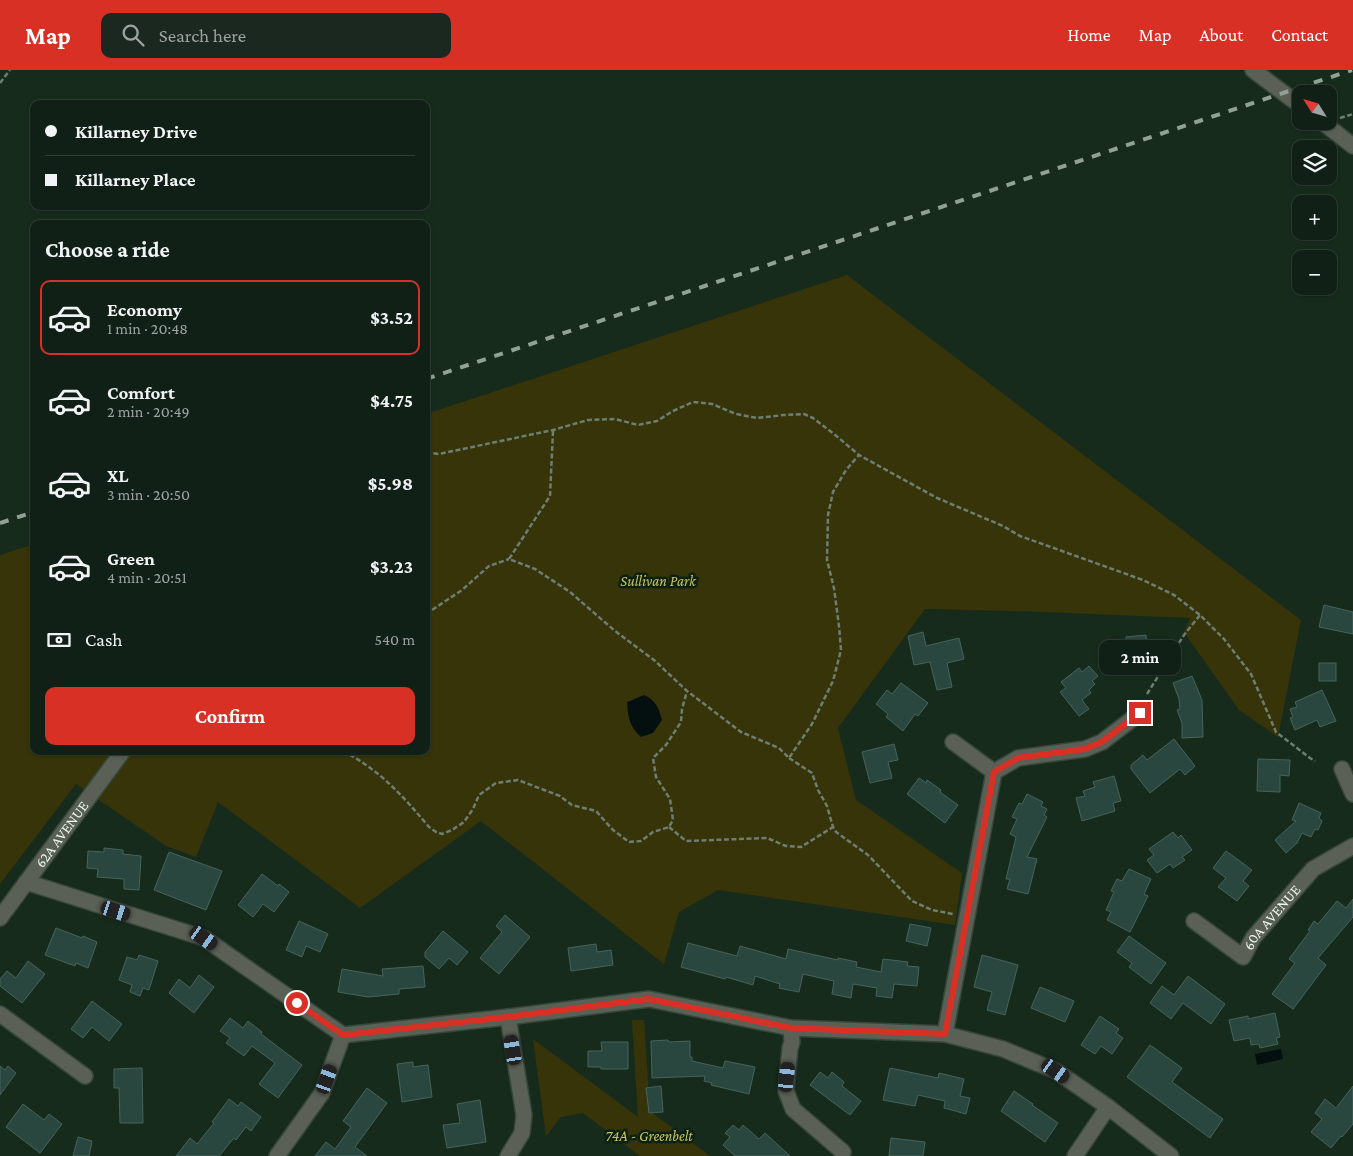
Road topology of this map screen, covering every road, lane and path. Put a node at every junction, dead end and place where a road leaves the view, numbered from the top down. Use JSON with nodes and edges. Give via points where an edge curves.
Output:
{"nodes":[{"id":1,"x":10,"y":70,"type":"edge"},
{"id":2,"x":1253,"y":70,"type":"edge"},
{"id":3,"x":0,"y":83,"type":"edge"},
{"id":4,"x":1292,"y":99,"type":"edge"},
{"id":5,"x":1333,"y":130,"type":"edge"},
{"id":6,"x":1353,"y":146,"type":"edge"},
{"id":7,"x":553,"y":430,"type":"junction"},
{"id":8,"x":430,"y":453,"type":"edge"},
{"id":9,"x":859,"y":455,"type":"junction"},
{"id":10,"x":509,"y":560,"type":"junction"},
{"id":11,"x":430,"y":611,"type":"edge"},
{"id":12,"x":1200,"y":615,"type":"junction"},
{"id":13,"x":687,"y":691,"type":"junction"},
{"id":14,"x":1147,"y":694,"type":"dead end"},
{"id":15,"x":1140,"y":713,"type":"dead end"},
{"id":16,"x":953,"y":742,"type":"dead end"},
{"id":17,"x":120,"y":755,"type":"edge"},
{"id":18,"x":351,"y":755,"type":"edge"},
{"id":19,"x":789,"y":758,"type":"junction"},
{"id":20,"x":1316,"y":761,"type":"dead end"},
{"id":21,"x":1342,"y":769,"type":"dead end"},
{"id":22,"x":994,"y":772,"type":"junction"},
{"id":23,"x":1353,"y":794,"type":"edge"},
{"id":24,"x":669,"y":826,"type":"junction"},
{"id":25,"x":833,"y":828,"type":"junction"},
{"id":26,"x":1353,"y":846,"type":"edge"},
{"id":27,"x":26,"y":882,"type":"junction"},
{"id":28,"x":956,"y":915,"type":"dead end"},
{"id":29,"x":0,"y":918,"type":"edge"},
{"id":30,"x":1194,"y":921,"type":"dead end"},
{"id":31,"x":0,"y":1014,"type":"edge"},
{"id":32,"x":508,"y":1017,"type":"junction"},
{"id":33,"x":791,"y":1028,"type":"junction"},
{"id":34,"x":945,"y":1034,"type":"junction"},
{"id":35,"x":343,"y":1035,"type":"junction"},
{"id":36,"x":85,"y":1076,"type":"dead end"},
{"id":37,"x":1108,"y":1107,"type":"junction"},
{"id":38,"x":843,"y":1152,"type":"dead end"},
{"id":39,"x":277,"y":1156,"type":"edge"},
{"id":40,"x":508,"y":1156,"type":"edge"},
{"id":41,"x":1075,"y":1156,"type":"edge"},
{"id":42,"x":1171,"y":1156,"type":"edge"}],
"edges":[{"from":1,"to":3,"type":"path"},
{"from":2,"to":4,"type":"street"},
{"from":5,"to":6,"type":"street"},
{"from":7,"to":8,"type":"path","via":[[439,454]]},
{"from":7,"to":9,"type":"path","via":[[588,420],[615,419],[638,425],[657,421],[694,402],[757,418],[804,414]]},
{"from":7,"to":10,"type":"path","via":[[550,496]]},
{"from":9,"to":12,"type":"path","via":[[938,498],[1020,536],[1143,580],[1174,595]]},
{"from":9,"to":19,"type":"path","via":[[833,492],[828,515],[827,560],[834,588],[841,650],[833,681],[812,724]]},
{"from":10,"to":11,"type":"path","via":[[490,566]]},
{"from":10,"to":13,"type":"path","via":[[535,569],[570,592]]},
{"from":12,"to":14,"type":"path"},
{"from":12,"to":20,"type":"path","via":[[1251,674],[1276,732]]},
{"from":13,"to":19,"type":"path","via":[[741,732],[779,748]]},
{"from":13,"to":24,"type":"path","via":[[681,722],[653,758],[656,777],[670,799],[672,820]]},
{"from":15,"to":22,"type":"street","via":[[1102,742],[1085,749],[1018,758]]},
{"from":16,"to":22,"type":"street"},
{"from":17,"to":27,"type":"street","name":"62A AVENUE"},
{"from":18,"to":24,"type":"path","via":[[393,786],[429,827],[442,834],[464,822],[479,795],[496,783],[518,780],[560,796],[572,805],[596,811],[629,842],[641,841]]},
{"from":19,"to":25,"type":"path","via":[[812,773]]},
{"from":21,"to":23,"type":"street"},
{"from":22,"to":34,"type":"street"},
{"from":24,"to":25,"type":"path","via":[[686,842],[767,838],[786,846],[801,847]]},
{"from":25,"to":28,"type":"path","via":[[868,855],[912,901],[932,910]]},
{"from":26,"to":30,"type":"street","name":"60A AVENUE","via":[[1313,870],[1253,938],[1243,957]]},
{"from":27,"to":29,"type":"street","name":"62A AVENUE"},
{"from":27,"to":35,"type":"street","via":[[204,938]]},
{"from":31,"to":36,"type":"street"},
{"from":32,"to":33,"type":"street","via":[[649,999]]},
{"from":32,"to":35,"type":"street"},
{"from":32,"to":40,"type":"street","via":[[524,1115],[522,1133]]},
{"from":33,"to":34,"type":"street"},
{"from":33,"to":38,"type":"street","via":[[786,1091],[793,1110]]},
{"from":34,"to":37,"type":"street","via":[[1003,1049],[1056,1071]]},
{"from":35,"to":39,"type":"street","via":[[322,1093]]},
{"from":37,"to":41,"type":"street"},
{"from":37,"to":42,"type":"street"}]}
